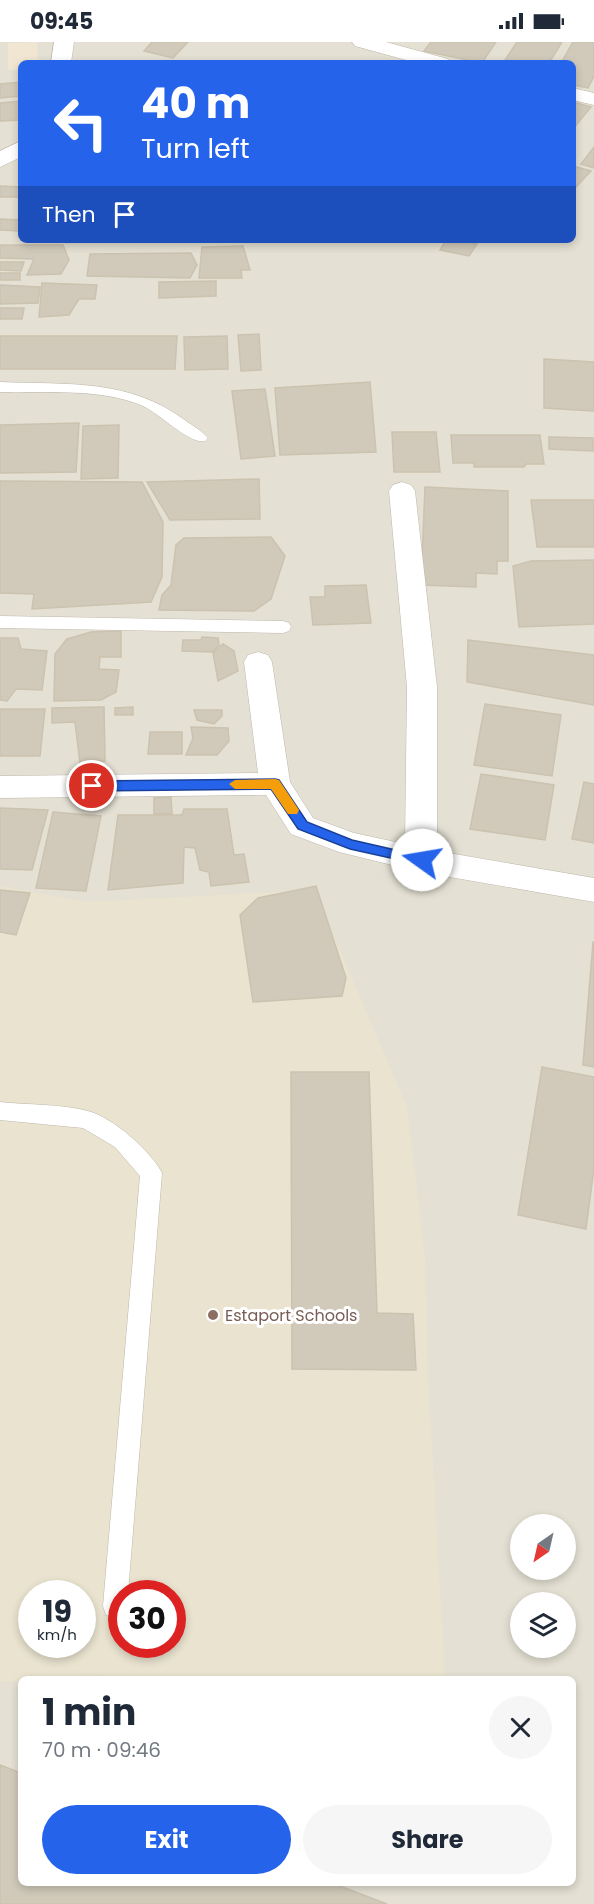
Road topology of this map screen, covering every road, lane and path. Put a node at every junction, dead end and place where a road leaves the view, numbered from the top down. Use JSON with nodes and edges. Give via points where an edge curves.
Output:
{"nodes":[{"id":1,"x":64,"y":42,"type":"edge"},
{"id":2,"x":362,"y":42,"type":"edge"},
{"id":3,"x":61,"y":60,"type":"edge"},
{"id":4,"x":430,"y":60,"type":"edge"},
{"id":5,"x":576,"y":95,"type":"edge"},
{"id":6,"x":594,"y":99,"type":"edge"},
{"id":7,"x":18,"y":150,"type":"edge"},
{"id":8,"x":0,"y":160,"type":"edge"},
{"id":9,"x":0,"y":387,"type":"edge"},
{"id":10,"x":200,"y":438,"type":"dead end"},
{"id":11,"x":402,"y":491,"type":"dead end"},
{"id":12,"x":0,"y":622,"type":"edge"},
{"id":13,"x":283,"y":627,"type":"dead end"},
{"id":14,"x":258,"y":662,"type":"dead end"},
{"id":15,"x":275,"y":784,"type":"junction"},
{"id":16,"x":0,"y":787,"type":"edge"},
{"id":17,"x":422,"y":860,"type":"junction"},
{"id":18,"x":594,"y":890,"type":"edge"},
{"id":19,"x":0,"y":1111,"type":"edge"},
{"id":20,"x":117,"y":1580,"type":"edge"}],
"edges":[{"from":1,"to":3,"type":"street"},
{"from":2,"to":4,"type":"street"},
{"from":5,"to":6,"type":"street"},
{"from":7,"to":8,"type":"street"},
{"from":9,"to":10,"type":"lane","via":[[132,398],[147,402]]},
{"from":11,"to":17,"type":"street","via":[[422,687]]},
{"from":12,"to":13,"type":"lane"},
{"from":14,"to":15,"type":"street"},
{"from":15,"to":16,"type":"street"},
{"from":15,"to":17,"type":"street","via":[[302,825],[350,844]]},
{"from":17,"to":18,"type":"street"},
{"from":19,"to":20,"type":"lane","via":[[87,1119],[122,1141],[151,1173]]}]}
